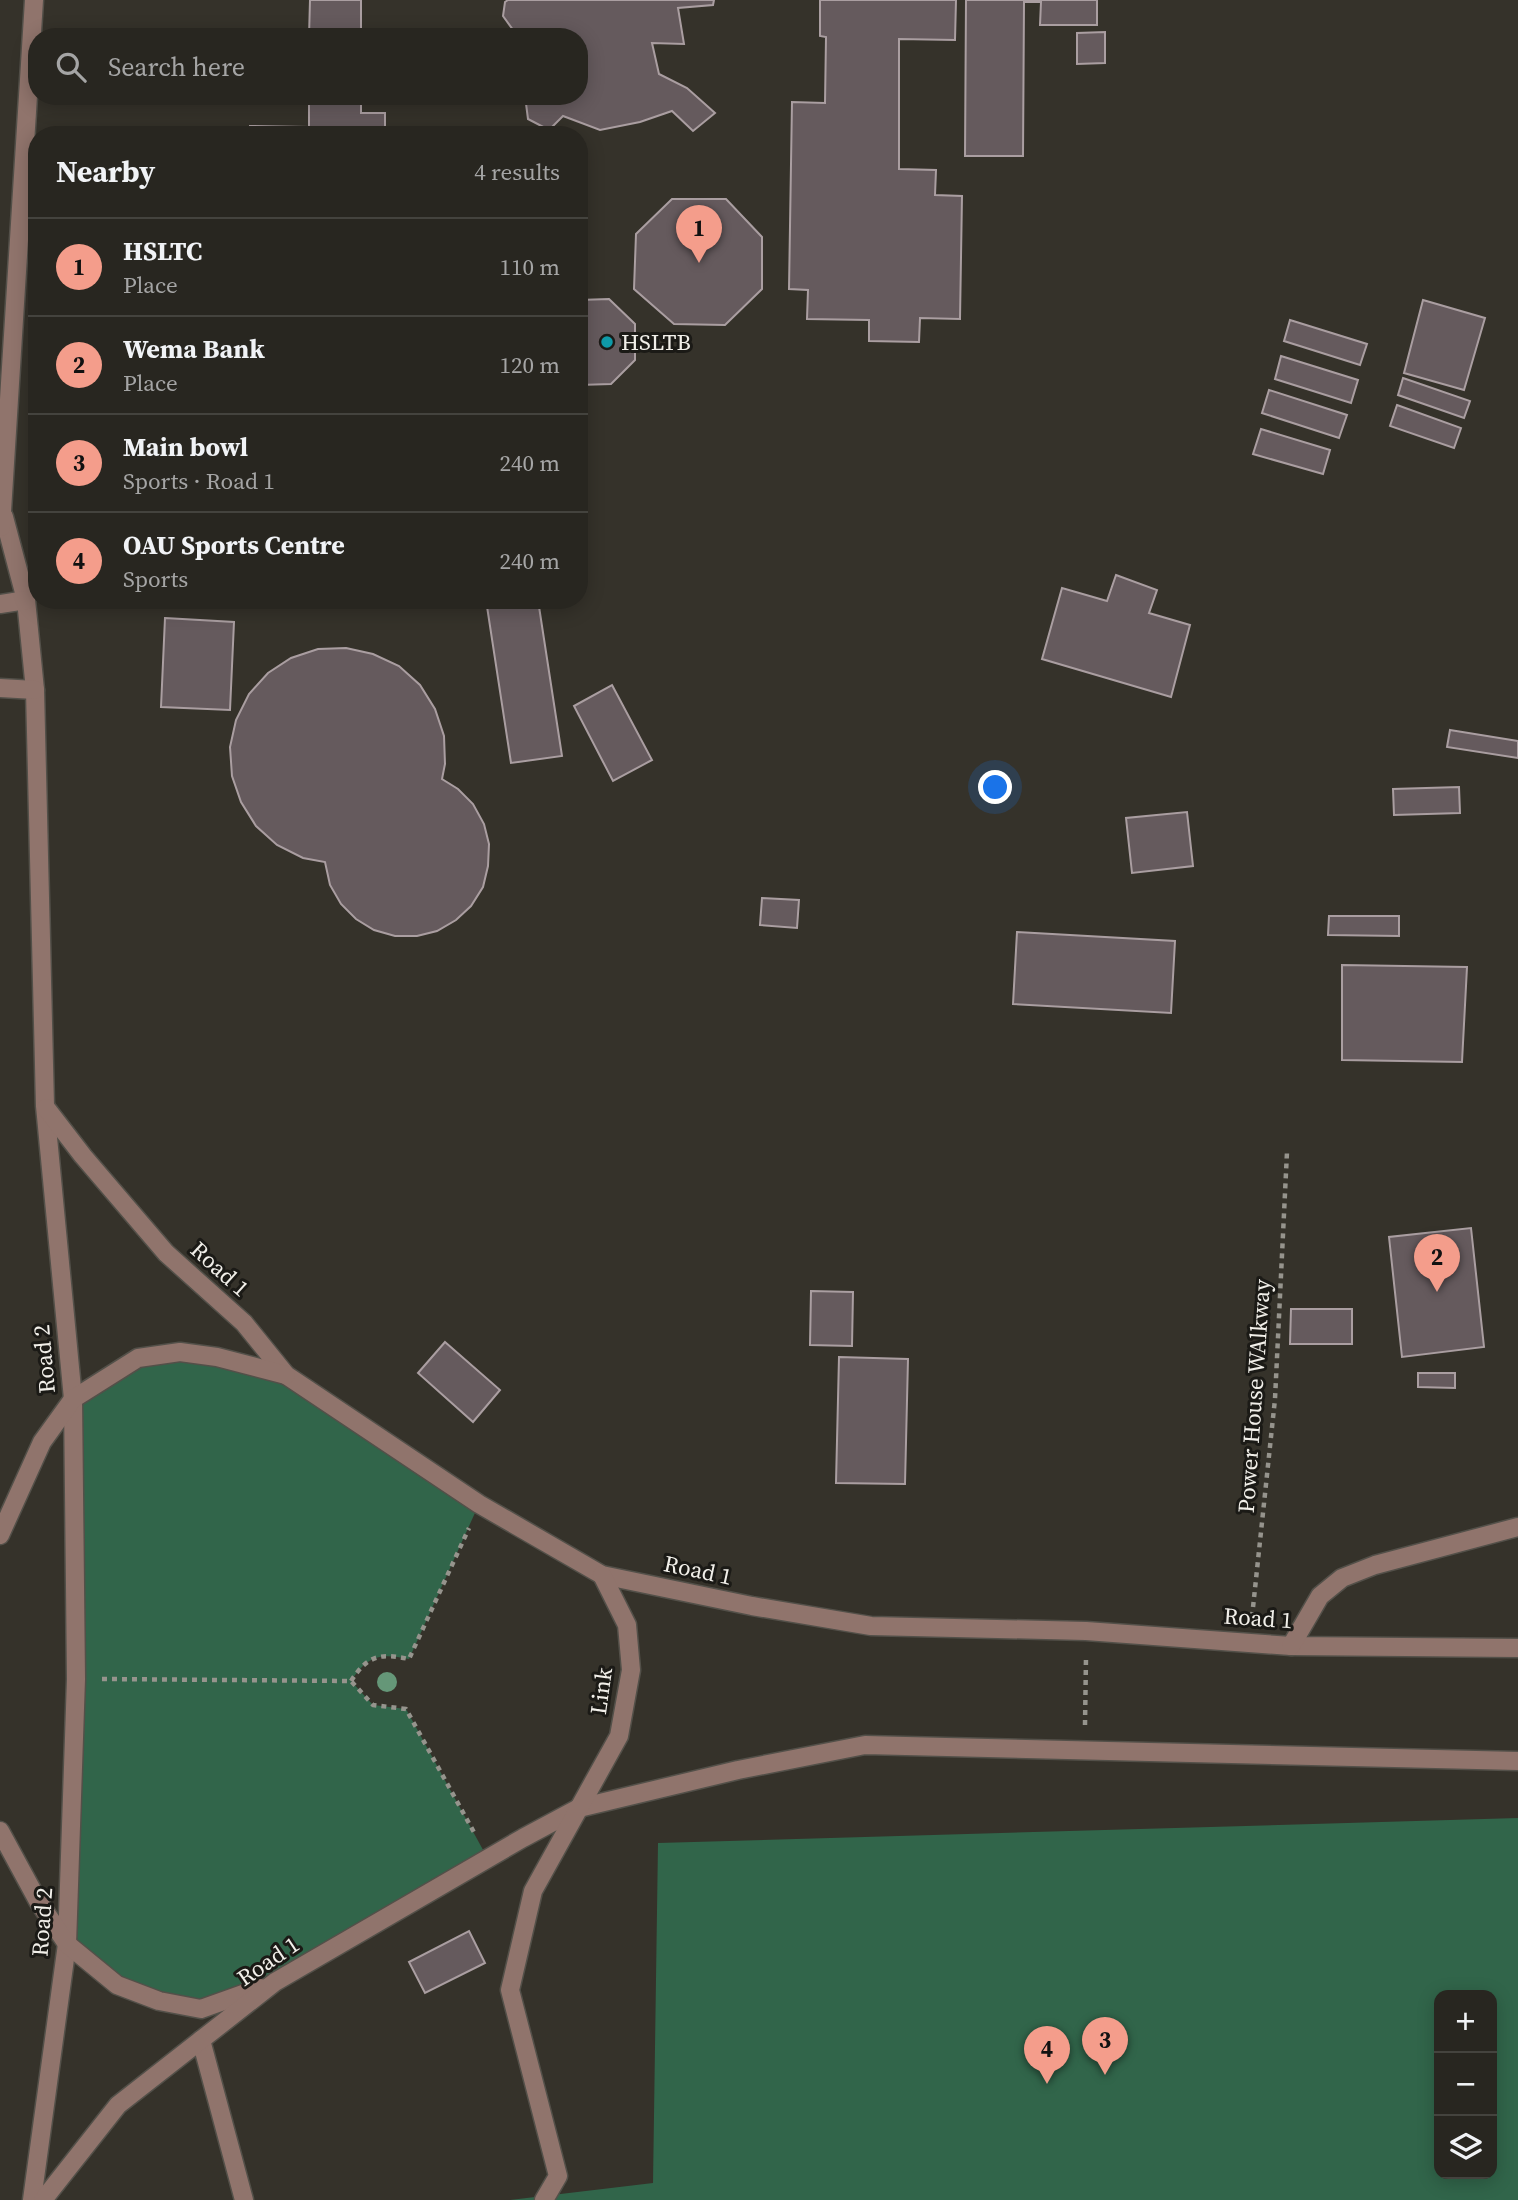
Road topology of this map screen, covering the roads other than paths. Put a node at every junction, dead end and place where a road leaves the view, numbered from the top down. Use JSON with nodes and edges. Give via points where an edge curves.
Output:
{"nodes":[{"id":1,"x":34,"y":0,"type":"edge"},
{"id":2,"x":32,"y":28,"type":"edge"},
{"id":3,"x":28,"y":98,"type":"edge"},
{"id":4,"x":2,"y":525,"type":"edge"},
{"id":5,"x":26,"y":600,"type":"junction"},
{"id":6,"x":0,"y":604,"type":"edge"},
{"id":7,"x":0,"y":688,"type":"edge"},
{"id":8,"x":35,"y":690,"type":"junction"},
{"id":9,"x":45,"y":1106,"type":"junction"},
{"id":10,"x":286,"y":1376,"type":"junction"},
{"id":11,"x":73,"y":1399,"type":"junction"},
{"id":12,"x":1518,"y":1527,"type":"edge"},
{"id":13,"x":0,"y":1535,"type":"edge"},
{"id":14,"x":602,"y":1575,"type":"junction"},
{"id":15,"x":1291,"y":1646,"type":"junction"},
{"id":16,"x":1518,"y":1648,"type":"edge"},
{"id":17,"x":1518,"y":1761,"type":"edge"},
{"id":18,"x":579,"y":1808,"type":"junction"},
{"id":19,"x":0,"y":1831,"type":"edge"},
{"id":20,"x":67,"y":1944,"type":"junction"},
{"id":21,"x":275,"y":1982,"type":"junction"},
{"id":22,"x":201,"y":2040,"type":"junction"},
{"id":23,"x":32,"y":2200,"type":"edge"},
{"id":24,"x":43,"y":2200,"type":"edge"},
{"id":25,"x":244,"y":2200,"type":"edge"},
{"id":26,"x":544,"y":2200,"type":"edge"}],
"edges":[{"from":1,"to":2,"type":"street","name":"Road 2"},
{"from":3,"to":4,"type":"street","name":"Road 2"},
{"from":4,"to":5,"type":"street","name":"Road 2"},
{"from":5,"to":6,"type":"street"},
{"from":5,"to":8,"type":"street","name":"Road 2"},
{"from":7,"to":8,"type":"street"},
{"from":8,"to":9,"type":"street","name":"Road 2"},
{"from":9,"to":10,"type":"street","name":"Road 1","via":[[166,1253],[244,1323]]},
{"from":9,"to":11,"type":"street","name":"Road 2"},
{"from":10,"to":11,"type":"street","via":[[218,1357],[180,1352],[138,1358]]},
{"from":10,"to":14,"type":"street","name":"Road 1","via":[[480,1504]]},
{"from":11,"to":13,"type":"street","via":[[42,1442]]},
{"from":11,"to":20,"type":"street","name":"Road 2","via":[[76,1679]]},
{"from":12,"to":15,"type":"street","via":[[1342,1578],[1320,1595]]},
{"from":14,"to":15,"type":"street","name":"Road 1","via":[[871,1626],[1086,1631]]},
{"from":14,"to":18,"type":"street","name":"Link","via":[[627,1625],[631,1670],[619,1736]]},
{"from":15,"to":16,"type":"street","name":"Road 1"},
{"from":17,"to":18,"type":"street","name":"Road 1","via":[[865,1745]]},
{"from":18,"to":21,"type":"street","name":"Road 1"},
{"from":18,"to":26,"type":"street","name":"Link","via":[[533,1891],[510,1990],[558,2176]]},
{"from":19,"to":20,"type":"street","via":[[38,1902]]},
{"from":20,"to":21,"type":"street","via":[[117,1984],[159,2001],[201,2009]]},
{"from":20,"to":23,"type":"street","name":"Road 2"},
{"from":21,"to":22,"type":"street","name":"Road 1"},
{"from":22,"to":24,"type":"street","name":"Road 1","via":[[118,2105]]},
{"from":22,"to":25,"type":"street"}]}
